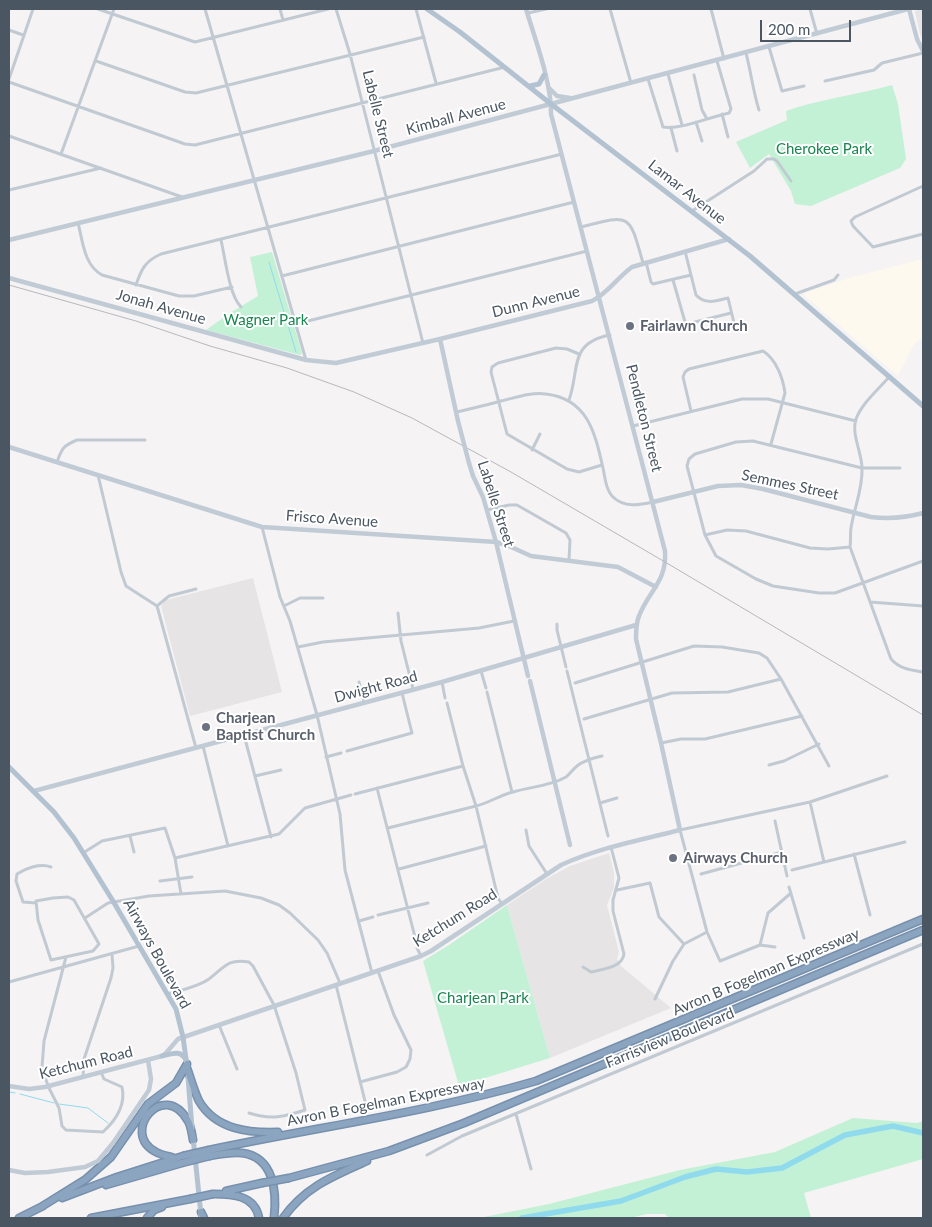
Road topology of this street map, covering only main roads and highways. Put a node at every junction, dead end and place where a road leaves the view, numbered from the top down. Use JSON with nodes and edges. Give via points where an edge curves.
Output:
{"nodes":[{"id":1,"x":427,"y":9,"type":"edge"},
{"id":2,"x":544,"y":75,"type":"road end"},
{"id":3,"x":530,"y":86,"type":"junction"},
{"id":4,"x":923,"y":406,"type":"edge"},
{"id":5,"x":9,"y":766,"type":"edge"},
{"id":6,"x":923,"y":919,"type":"edge"},
{"id":7,"x":923,"y":930,"type":"edge"},
{"id":8,"x":162,"y":1056,"type":"road end"},
{"id":9,"x":187,"y":1064,"type":"junction"},
{"id":10,"x":294,"y":1132,"type":"junction"},
{"id":11,"x":193,"y":1140,"type":"junction"},
{"id":12,"x":390,"y":1151,"type":"junction"},
{"id":13,"x":210,"y":1153,"type":"junction"},
{"id":14,"x":176,"y":1158,"type":"junction"},
{"id":15,"x":77,"y":1192,"type":"junction"},
{"id":16,"x":213,"y":1194,"type":"junction"},
{"id":17,"x":179,"y":1201,"type":"junction"},
{"id":18,"x":41,"y":1207,"type":"junction"},
{"id":19,"x":202,"y":1216,"type":"edge"},
{"id":20,"x":19,"y":1218,"type":"edge"},
{"id":21,"x":91,"y":1218,"type":"edge"},
{"id":22,"x":147,"y":1218,"type":"edge"},
{"id":23,"x":260,"y":1218,"type":"edge"},
{"id":24,"x":274,"y":1218,"type":"edge"},
{"id":25,"x":283,"y":1218,"type":"edge"}],
"edges":[{"from":1,"to":3,"type":"main road","name":"Lamar Avenue"},
{"from":2,"to":3,"type":"main road","via":[[539,84]]},
{"from":3,"to":4,"type":"main road","name":"Lamar Avenue","via":[[729,240]]},
{"from":5,"to":9,"type":"main road","name":"Airways Boulevard","via":[[54,812],[113,901],[177,1012]]},
{"from":6,"to":10,"type":"highway","name":"Avron B Fogelman Expressway","via":[[536,1081],[432,1108]]},
{"from":7,"to":12,"type":"highway","name":"Avron B Fogelman Expressway"},
{"from":8,"to":9,"type":"main road","via":[[177,1052]]},
{"from":9,"to":10,"type":"highway","via":[[199,1100],[219,1120],[246,1132]]},
{"from":9,"to":11,"type":"main road","name":"Airways Boulevard"},
{"from":9,"to":18,"type":"highway","via":[[176,1083],[148,1104],[111,1157],[86,1180]]},
{"from":10,"to":13,"type":"highway","name":"Avron B Fogelman Expressway"},
{"from":11,"to":14,"type":"highway","via":[[188,1122],[177,1107],[162,1105],[151,1110],[141,1130],[144,1140],[155,1152]]},
{"from":11,"to":19,"type":"main road","name":"Airways Boulevard"},
{"from":12,"to":16,"type":"highway","name":"Avron B Fogelman Expressway","bridge":true,"via":[[323,1170]]},
{"from":12,"to":25,"type":"highway","via":[[311,1188]]},
{"from":13,"to":14,"type":"highway","name":"Avron B Fogelman Expressway","bridge":true},
{"from":13,"to":15,"type":"highway","bridge":true},
{"from":13,"to":24,"type":"highway","via":[[237,1153],[259,1159],[274,1184]]},
{"from":14,"to":15,"type":"highway","name":"Avron B Fogelman Expressway"},
{"from":15,"to":18,"type":"highway","name":"Avron B Fogelman Expressway"},
{"from":16,"to":17,"type":"highway","name":"Avron B Fogelman Expressway","bridge":true},
{"from":16,"to":23,"type":"highway","via":[[231,1194],[249,1200]]},
{"from":17,"to":21,"type":"highway","name":"Avron B Fogelman Expressway"},
{"from":17,"to":22,"type":"highway","via":[[154,1210]]},
{"from":18,"to":20,"type":"highway"}]}
